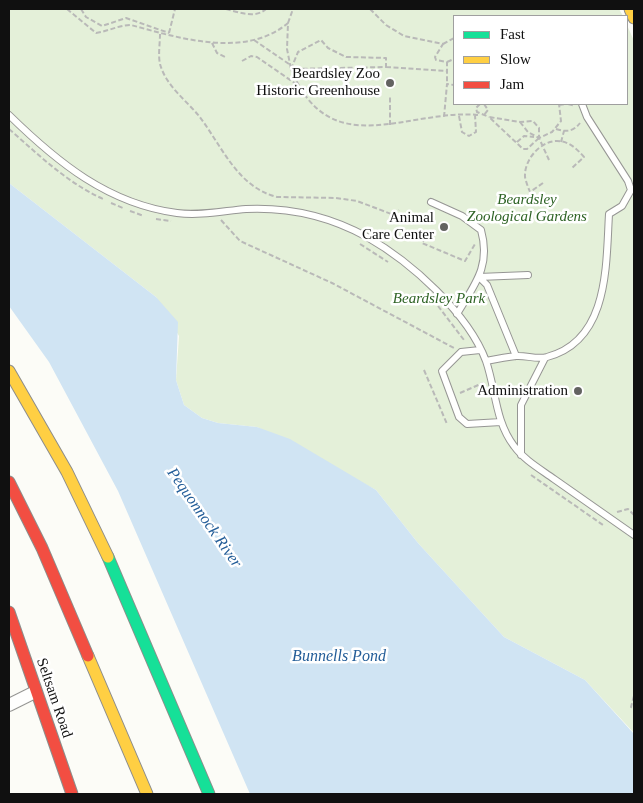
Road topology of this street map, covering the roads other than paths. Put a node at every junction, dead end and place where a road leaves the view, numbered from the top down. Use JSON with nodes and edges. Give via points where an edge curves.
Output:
{"nodes":[{"id":1,"x":630,"y":9,"type":"edge"},
{"id":2,"x":634,"y":18,"type":"edge"},
{"id":3,"x":582,"y":105,"type":"edge"},
{"id":4,"x":9,"y":115,"type":"edge"},
{"id":5,"x":431,"y":202,"type":"dead end"},
{"id":6,"x":528,"y":275,"type":"dead end"},
{"id":7,"x":479,"y":277,"type":"junction"},
{"id":8,"x":457,"y":314,"type":"junction"},
{"id":9,"x":476,"y":350,"type":"junction"},
{"id":10,"x":516,"y":356,"type":"junction"},
{"id":11,"x":545,"y":358,"type":"junction"},
{"id":12,"x":486,"y":361,"type":"junction"},
{"id":13,"x":9,"y":371,"type":"edge"},
{"id":14,"x":501,"y":422,"type":"junction"},
{"id":15,"x":521,"y":455,"type":"junction"},
{"id":16,"x":9,"y":482,"type":"edge"},
{"id":17,"x":634,"y":535,"type":"edge"},
{"id":18,"x":9,"y":612,"type":"edge"},
{"id":19,"x":35,"y":692,"type":"junction"},
{"id":20,"x":9,"y":705,"type":"edge"},
{"id":21,"x":72,"y":794,"type":"edge"},
{"id":22,"x":147,"y":794,"type":"edge"},
{"id":23,"x":209,"y":794,"type":"edge"}],
"edges":[{"from":1,"to":2,"type":"main road"},
{"from":3,"to":11,"type":"lane","via":[[631,190],[622,206],[609,214],[604,273],[592,324],[580,340]]},
{"from":4,"to":8,"type":"lane","via":[[84,180],[134,204],[178,213],[272,209],[310,213],[347,226],[414,271]]},
{"from":5,"to":7,"type":"lane","via":[[462,216],[482,230],[486,250]]},
{"from":6,"to":7,"type":"lane"},
{"from":7,"to":8,"type":"lane"},
{"from":7,"to":10,"type":"lane","via":[[487,285]]},
{"from":8,"to":9,"type":"lane"},
{"from":9,"to":12,"type":"lane"},
{"from":9,"to":14,"type":"lane","via":[[460,352],[442,371],[459,417],[467,424]]},
{"from":10,"to":11,"type":"lane"},
{"from":10,"to":12,"type":"lane"},
{"from":11,"to":15,"type":"lane","via":[[521,405]]},
{"from":12,"to":14,"type":"lane"},
{"from":13,"to":23,"type":"main road","via":[[78,491]]},
{"from":14,"to":15,"type":"lane"},
{"from":15,"to":17,"type":"lane"},
{"from":16,"to":22,"type":"main road","via":[[42,548]]},
{"from":18,"to":19,"type":"main road","name":"Seltsam Road"},
{"from":19,"to":20,"type":"street"},
{"from":19,"to":21,"type":"main road","name":"Seltsam Road"}]}
